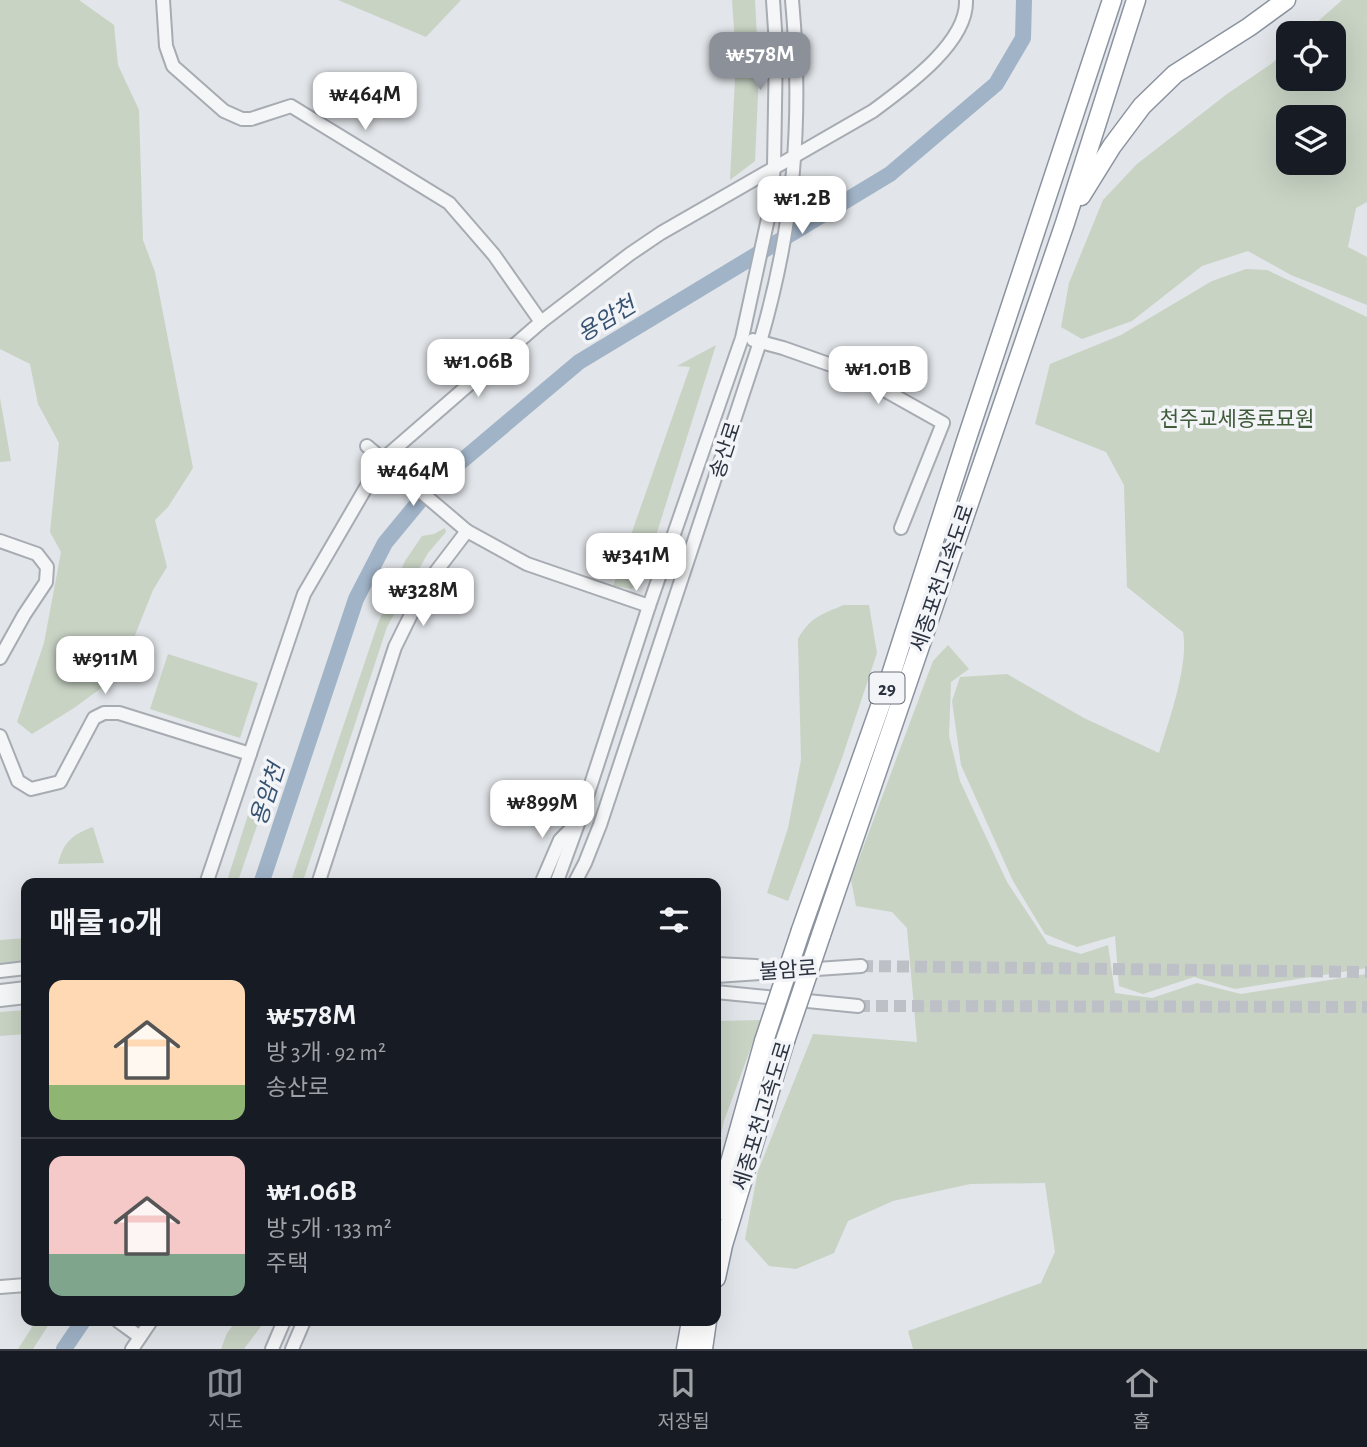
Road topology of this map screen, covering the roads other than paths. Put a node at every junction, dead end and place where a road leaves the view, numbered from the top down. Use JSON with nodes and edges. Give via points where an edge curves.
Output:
{"nodes":[{"id":1,"x":163,"y":0,"type":"edge"},
{"id":2,"x":773,"y":0,"type":"edge"},
{"id":3,"x":792,"y":0,"type":"edge"},
{"id":4,"x":966,"y":0,"type":"edge"},
{"id":5,"x":1110,"y":0,"type":"edge"},
{"id":6,"x":1136,"y":0,"type":"edge"},
{"id":7,"x":1286,"y":0,"type":"edge"},
{"id":8,"x":794,"y":155,"type":"junction"},
{"id":9,"x":775,"y":167,"type":"junction"},
{"id":10,"x":1065,"y":223,"type":"junction"},
{"id":11,"x":541,"y":323,"type":"junction"},
{"id":12,"x":742,"y":338,"type":"junction"},
{"id":13,"x":760,"y":342,"type":"junction"},
{"id":14,"x":367,"y":446,"type":"dead end"},
{"id":15,"x":387,"y":464,"type":"junction"},
{"id":16,"x":901,"y":528,"type":"dead end"},
{"id":17,"x":467,"y":531,"type":"junction"},
{"id":18,"x":0,"y":541,"type":"edge"},
{"id":19,"x":649,"y":606,"type":"junction"},
{"id":20,"x":0,"y":658,"type":"edge"},
{"id":21,"x":0,"y":736,"type":"edge"},
{"id":22,"x":250,"y":754,"type":"junction"},
{"id":23,"x":579,"y":821,"type":"junction"},
{"id":24,"x":585,"y":863,"type":"junction"},
{"id":25,"x":208,"y":878,"type":"edge"},
{"id":26,"x":320,"y":878,"type":"edge"},
{"id":27,"x":544,"y":878,"type":"edge"},
{"id":28,"x":558,"y":878,"type":"edge"},
{"id":29,"x":577,"y":878,"type":"edge"},
{"id":30,"x":584,"y":878,"type":"edge"},
{"id":31,"x":721,"y":964,"type":"edge"},
{"id":32,"x":861,"y":966,"type":"tunnel mouth"},
{"id":33,"x":816,"y":967,"type":"junction"},
{"id":34,"x":21,"y":969,"type":"edge"},
{"id":35,"x":0,"y":971,"type":"edge"},
{"id":36,"x":21,"y":976,"type":"edge"},
{"id":37,"x":721,"y":976,"type":"edge"},
{"id":38,"x":0,"y":978,"type":"edge"},
{"id":39,"x":21,"y":989,"type":"edge"},
{"id":40,"x":0,"y":991,"type":"edge"},
{"id":41,"x":721,"y":993,"type":"edge"},
{"id":42,"x":21,"y":998,"type":"edge"},
{"id":43,"x":0,"y":1000,"type":"edge"},
{"id":44,"x":796,"y":1001,"type":"junction"},
{"id":45,"x":721,"y":1002,"type":"edge"},
{"id":46,"x":858,"y":1006,"type":"tunnel mouth"},
{"id":47,"x":721,"y":1194,"type":"edge"},
{"id":48,"x":721,"y":1254,"type":"edge"},
{"id":49,"x":21,"y":1285,"type":"edge"},
{"id":50,"x":0,"y":1287,"type":"edge"},
{"id":51,"x":125,"y":1326,"type":"edge"},
{"id":52,"x":148,"y":1326,"type":"edge"},
{"id":53,"x":282,"y":1326,"type":"edge"},
{"id":54,"x":302,"y":1326,"type":"edge"},
{"id":55,"x":690,"y":1326,"type":"edge"},
{"id":56,"x":707,"y":1326,"type":"edge"},
{"id":57,"x":141,"y":1336,"type":"junction"},
{"id":58,"x":132,"y":1349,"type":"edge"},
{"id":59,"x":272,"y":1349,"type":"edge"},
{"id":60,"x":292,"y":1349,"type":"edge"},
{"id":61,"x":686,"y":1349,"type":"edge"},
{"id":62,"x":703,"y":1349,"type":"edge"}],
"edges":[{"from":1,"to":11,"type":"street","via":[[166,46],[173,66],[224,111],[251,119],[292,106],[449,203],[494,255]]},
{"from":2,"to":9,"type":"street","name":"송산로"},
{"from":3,"to":8,"type":"street","name":"송산로","via":[[798,107]]},
{"from":4,"to":8,"type":"street","via":[[954,38],[930,65],[873,111]]},
{"from":5,"to":47,"type":"highway","name":"세종포천고속도로","number":"29","bridge":true,"via":[[889,681],[764,1041]]},
{"from":6,"to":10,"type":"highway","name":"세종포천고속도로","number":"29"},
{"from":7,"to":10,"type":"highway","via":[[1175,74],[1142,106]]},
{"from":8,"to":9,"type":"street"},
{"from":8,"to":13,"type":"street","name":"송산로","via":[[790,212]]},
{"from":9,"to":11,"type":"street","via":[[630,254]]},
{"from":9,"to":12,"type":"street","name":"송산로"},
{"from":10,"to":48,"type":"highway","name":"세종포천고속도로","number":"29","bridge":true,"via":[[785,1041]]},
{"from":11,"to":15,"type":"street"},
{"from":12,"to":13,"type":"street"},
{"from":12,"to":19,"type":"street","name":"송산로"},
{"from":13,"to":16,"type":"street","via":[[854,373],[943,423]]},
{"from":13,"to":24,"type":"street","name":"송산로"},
{"from":14,"to":15,"type":"street"},
{"from":15,"to":17,"type":"street"},
{"from":15,"to":22,"type":"street","via":[[304,594]]},
{"from":17,"to":19,"type":"street","via":[[527,564]]},
{"from":17,"to":26,"type":"street","via":[[425,586],[395,647]]},
{"from":18,"to":20,"type":"street","via":[[37,554],[47,567],[46,582]]},
{"from":19,"to":23,"type":"street","name":"송산로"},
{"from":21,"to":22,"type":"street","via":[[18,781],[31,789],[60,782],[94,718],[104,713],[119,713]]},
{"from":22,"to":25,"type":"street"},
{"from":23,"to":27,"type":"street","via":[[560,840]]},
{"from":23,"to":28,"type":"street","name":"송산로"},
{"from":24,"to":29,"type":"street","name":"송산로"},
{"from":24,"to":30,"type":"street"},
{"from":31,"to":33,"type":"street"},
{"from":32,"to":33,"type":"street","name":"불암로"},
{"from":33,"to":37,"type":"street","name":"불암로"},
{"from":34,"to":35,"type":"street"},
{"from":36,"to":38,"type":"street"},
{"from":39,"to":40,"type":"street"},
{"from":41,"to":44,"type":"street","name":"불암로"},
{"from":42,"to":43,"type":"street"},
{"from":44,"to":45,"type":"street"},
{"from":44,"to":46,"type":"street","name":"불암로"},
{"from":49,"to":50,"type":"street"},
{"from":51,"to":57,"type":"street"},
{"from":52,"to":57,"type":"street"},
{"from":53,"to":59,"type":"street"},
{"from":54,"to":60,"type":"street"},
{"from":55,"to":61,"type":"highway"},
{"from":56,"to":62,"type":"highway"},
{"from":57,"to":58,"type":"street"}]}
